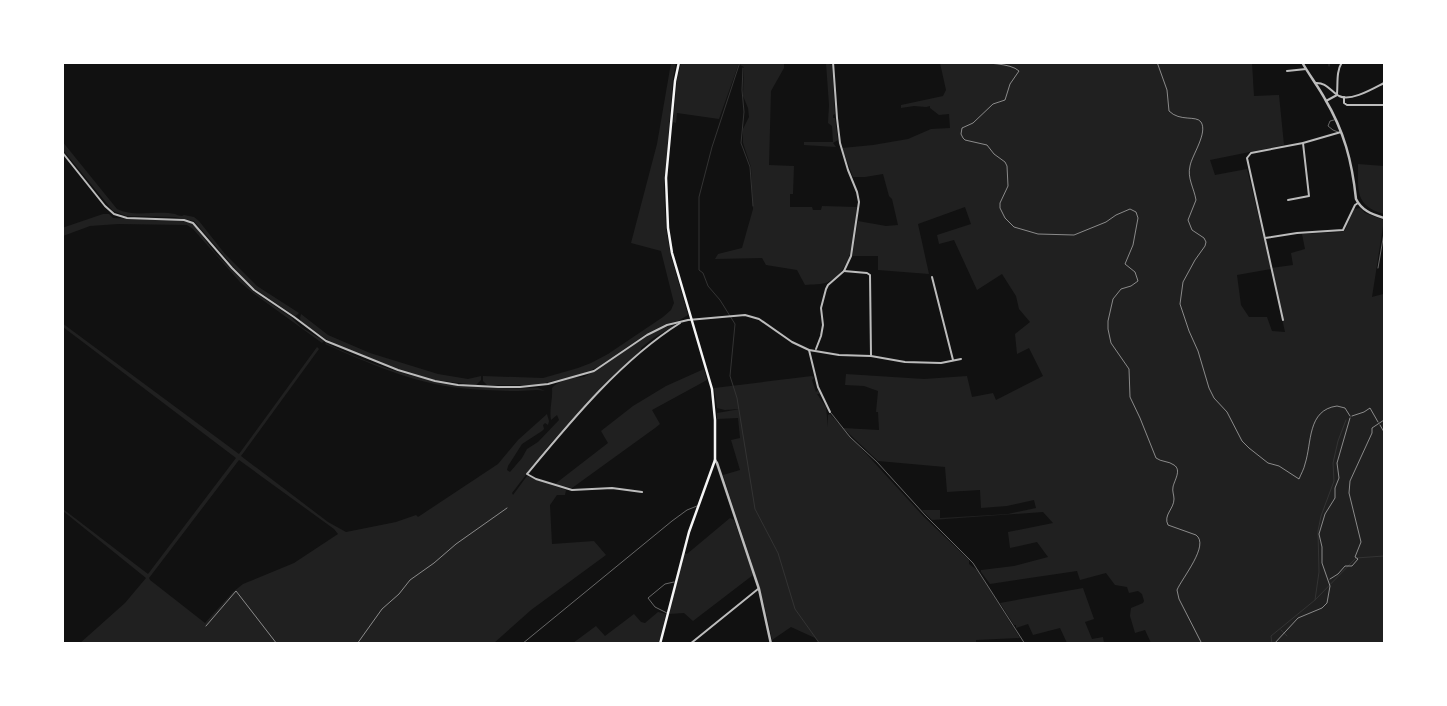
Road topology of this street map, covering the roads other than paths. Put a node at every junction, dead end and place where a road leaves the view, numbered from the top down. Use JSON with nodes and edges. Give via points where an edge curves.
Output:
{"nodes":[{"id":1,"x":679,"y":62,"type":"edge"},
{"id":2,"x":833,"y":62,"type":"edge"},
{"id":3,"x":1302,"y":62,"type":"edge"},
{"id":4,"x":1342,"y":62,"type":"edge"},
{"id":5,"x":1306,"y":69,"type":"junction"},
{"id":6,"x":1292,"y":70,"type":"junction"},
{"id":7,"x":1287,"y":71,"type":"dead end"},
{"id":8,"x":1292,"y":75,"type":"dead end"},
{"id":9,"x":1315,"y":83,"type":"junction"},
{"id":10,"x":1384,"y":83,"type":"edge"},
{"id":11,"x":1337,"y":95,"type":"junction"},
{"id":12,"x":1344,"y":97,"type":"junction"},
{"id":13,"x":1326,"y":100,"type":"junction"},
{"id":14,"x":1384,"y":105,"type":"edge"},
{"id":15,"x":1335,"y":120,"type":"junction"},
{"id":16,"x":1341,"y":132,"type":"junction"},
{"id":17,"x":1303,"y":143,"type":"junction"},
{"id":18,"x":62,"y":152,"type":"edge"},
{"id":19,"x":1288,"y":200,"type":"dead end"},
{"id":20,"x":1358,"y":203,"type":"junction"},
{"id":21,"x":1384,"y":218,"type":"edge"},
{"id":22,"x":1384,"y":233,"type":"edge"},
{"id":23,"x":1265,"y":238,"type":"junction"},
{"id":24,"x":1378,"y":268,"type":"dead end"},
{"id":25,"x":844,"y":272,"type":"junction"},
{"id":26,"x":932,"y":277,"type":"dead end"},
{"id":27,"x":692,"y":320,"type":"junction"},
{"id":28,"x":1283,"y":320,"type":"dead end"},
{"id":29,"x":682,"y":322,"type":"junction"},
{"id":30,"x":809,"y":350,"type":"junction"},
{"id":31,"x":815,"y":350,"type":"junction"},
{"id":32,"x":871,"y":356,"type":"junction"},
{"id":33,"x":961,"y":359,"type":"dead end"},
{"id":34,"x":953,"y":360,"type":"junction"},
{"id":35,"x":830,"y":412,"type":"joint"},
{"id":36,"x":715,"y":460,"type":"junction"},
{"id":37,"x":642,"y":492,"type":"dead end"},
{"id":38,"x":698,"y":506,"type":"junction"},
{"id":39,"x":675,"y":582,"type":"junction"},
{"id":40,"x":759,"y":589,"type":"junction"},
{"id":41,"x":668,"y":614,"type":"junction"},
{"id":42,"x":522,"y":644,"type":"edge"},
{"id":43,"x":660,"y":644,"type":"edge"},
{"id":44,"x":690,"y":644,"type":"edge"},
{"id":45,"x":771,"y":644,"type":"edge"},
{"id":46,"x":1025,"y":644,"type":"edge"}],
"edges":[{"from":1,"to":27,"type":"main road","via":[[666,173],[666,203],[672,254]]},
{"from":2,"to":25,"type":"street","via":[[840,143],[859,202],[851,256]]},
{"from":3,"to":5,"type":"street"},
{"from":4,"to":11,"type":"street"},
{"from":5,"to":6,"type":"street"},
{"from":5,"to":9,"type":"street"},
{"from":6,"to":7,"type":"street"},
{"from":6,"to":8,"type":"street"},
{"from":9,"to":11,"type":"street","via":[[1324,84]]},
{"from":9,"to":13,"type":"street"},
{"from":10,"to":12,"type":"street","via":[[1357,96]]},
{"from":11,"to":12,"type":"street"},
{"from":11,"to":13,"type":"street"},
{"from":12,"to":14,"type":"street","via":[[1347,105]]},
{"from":13,"to":15,"type":"street"},
{"from":15,"to":16,"type":"street"},
{"from":15,"to":16,"type":"lane","via":[[1328,123],[1329,128]]},
{"from":16,"to":17,"type":"street"},
{"from":16,"to":20,"type":"street","via":[[1351,160]]},
{"from":17,"to":19,"type":"street","via":[[1309,196]]},
{"from":17,"to":23,"type":"street","via":[[1251,152],[1247,158]]},
{"from":18,"to":29,"type":"street","via":[[114,214],[127,218],[194,223],[254,290],[326,341],[417,376],[473,386],[548,384],[594,370],[658,329]]},
{"from":20,"to":21,"type":"street","via":[[1368,212]]},
{"from":20,"to":23,"type":"street","via":[[1343,230]]},
{"from":22,"to":24,"type":"lane"},
{"from":23,"to":28,"type":"street"},
{"from":25,"to":31,"type":"street","via":[[826,289],[821,308],[821,336]]},
{"from":25,"to":32,"type":"street","via":[[870,275]]},
{"from":26,"to":34,"type":"street"},
{"from":27,"to":29,"type":"street"},
{"from":27,"to":30,"type":"street","via":[[745,314],[759,319]]},
{"from":27,"to":36,"type":"main road","via":[[712,389]]},
{"from":29,"to":37,"type":"street","via":[[652,343],[617,375],[527,474],[572,490],[612,488]]},
{"from":30,"to":31,"type":"street"},
{"from":30,"to":35,"type":"street","via":[[818,387]]},
{"from":31,"to":32,"type":"street"},
{"from":32,"to":34,"type":"street","via":[[905,362]]},
{"from":33,"to":34,"type":"street"},
{"from":35,"to":46,"type":"lane","via":[[850,437],[973,563]]},
{"from":36,"to":38,"type":"main road"},
{"from":36,"to":40,"type":"street"},
{"from":38,"to":39,"type":"main road"},
{"from":38,"to":42,"type":"lane","via":[[672,521]]},
{"from":39,"to":41,"type":"main road"},
{"from":39,"to":41,"type":"lane","via":[[665,584],[648,598],[655,607]]},
{"from":40,"to":44,"type":"street"},
{"from":40,"to":45,"type":"street"},
{"from":41,"to":43,"type":"main road"}]}
